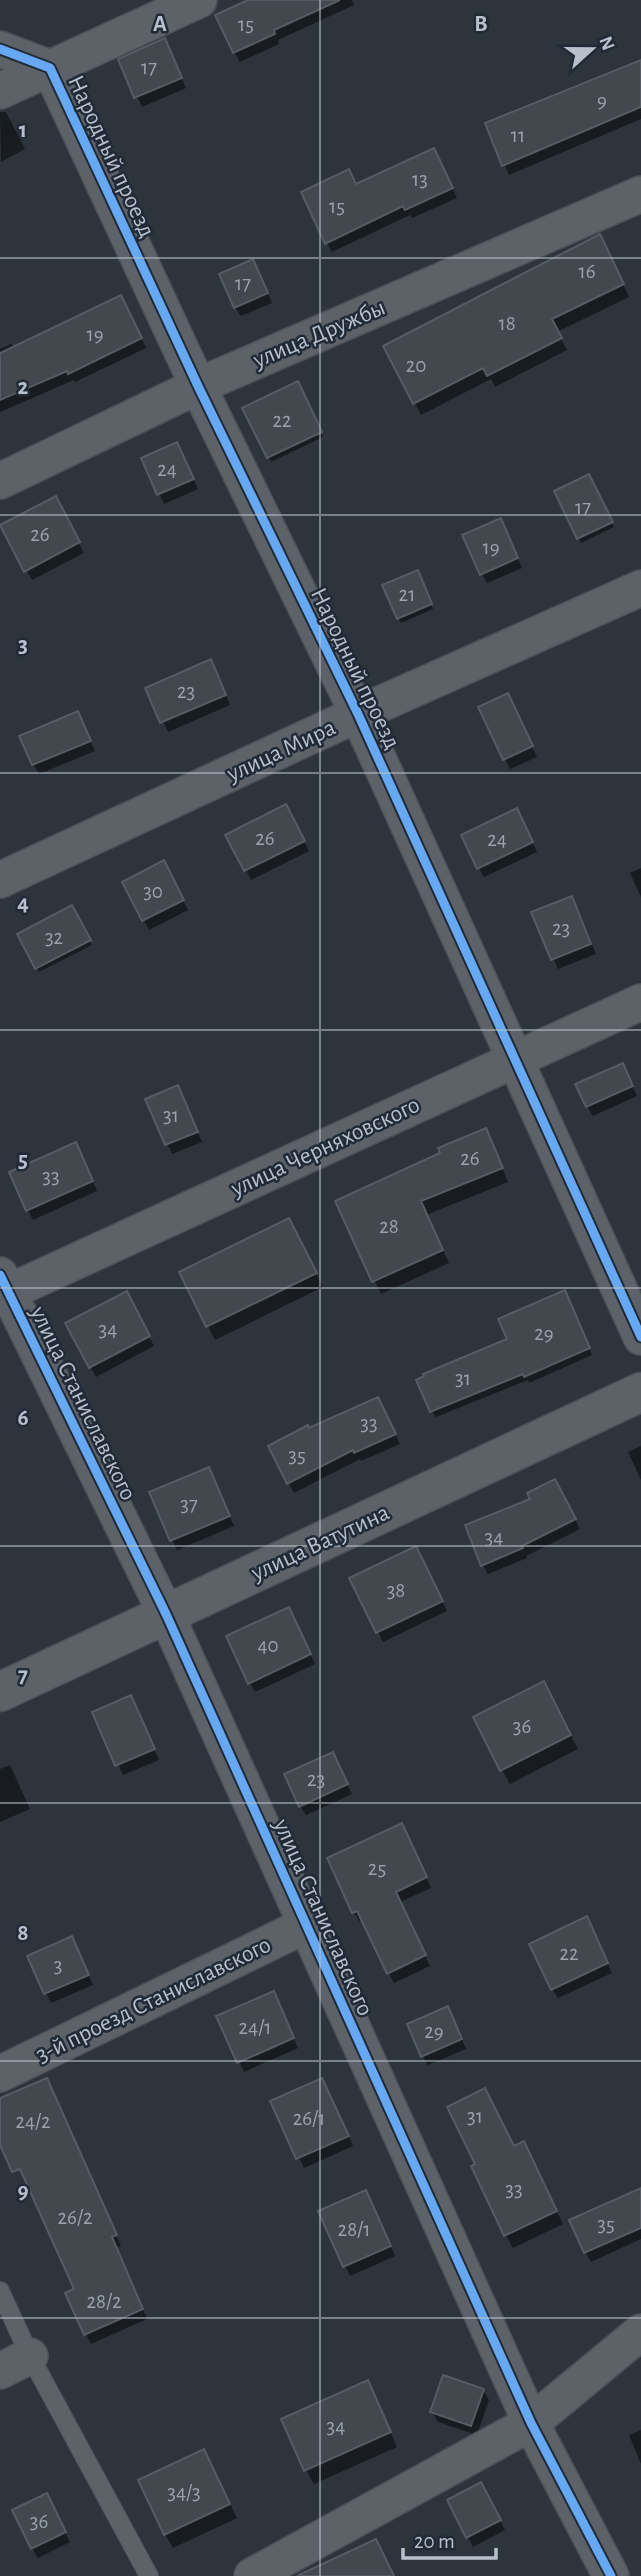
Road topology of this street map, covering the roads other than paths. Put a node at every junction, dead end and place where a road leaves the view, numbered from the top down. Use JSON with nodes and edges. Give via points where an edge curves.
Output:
{"nodes":[{"id":1,"x":199,"y":0,"type":"edge"},
{"id":2,"x":0,"y":49,"type":"edge"},
{"id":3,"x":50,"y":68,"type":"junction"},
{"id":4,"x":0,"y":91,"type":"edge"},
{"id":5,"x":641,"y":194,"type":"edge"},
{"id":6,"x":198,"y":386,"type":"junction"},
{"id":7,"x":0,"y":481,"type":"edge"},
{"id":8,"x":641,"y":588,"type":"edge"},
{"id":9,"x":358,"y":714,"type":"junction"},
{"id":10,"x":0,"y":880,"type":"edge"},
{"id":11,"x":641,"y":1002,"type":"edge"},
{"id":12,"x":515,"y":1058,"type":"junction"},
{"id":13,"x":4,"y":1284,"type":"edge"},
{"id":14,"x":641,"y":1337,"type":"edge"},
{"id":15,"x":641,"y":1392,"type":"edge"},
{"id":16,"x":166,"y":1614,"type":"junction"},
{"id":17,"x":0,"y":1692,"type":"edge"},
{"id":18,"x":306,"y":1925,"type":"junction"},
{"id":19,"x":0,"y":2074,"type":"edge"},
{"id":20,"x":0,"y":2291,"type":"edge"},
{"id":21,"x":641,"y":2332,"type":"edge"},
{"id":22,"x":15,"y":2363,"type":"edge"},
{"id":23,"x":531,"y":2423,"type":"junction"},
{"id":24,"x":149,"y":2576,"type":"edge"},
{"id":25,"x":253,"y":2576,"type":"edge"},
{"id":26,"x":611,"y":2576,"type":"edge"}],
"edges":[{"from":1,"to":3,"type":"street"},
{"from":2,"to":3,"type":"street","name":"Народный проезд"},
{"from":3,"to":4,"type":"street"},
{"from":3,"to":6,"type":"street","name":"Народный проезд"},
{"from":5,"to":6,"type":"street","name":"улица Дружбы"},
{"from":6,"to":7,"type":"street","name":"улица Дружбы"},
{"from":6,"to":9,"type":"street","name":"Народный проезд"},
{"from":8,"to":9,"type":"street","name":"улица Мира"},
{"from":9,"to":10,"type":"street","name":"улица Мира"},
{"from":9,"to":12,"type":"street","name":"Народный проезд"},
{"from":11,"to":12,"type":"street","name":"улица Черняховского"},
{"from":12,"to":13,"type":"street","name":"улица Черняховского"},
{"from":12,"to":14,"type":"street","name":"Народный проезд"},
{"from":13,"to":16,"type":"street","name":"улица Станиславского"},
{"from":15,"to":16,"type":"street","name":"улица Ватутина"},
{"from":16,"to":17,"type":"street","name":"улица Ватутина"},
{"from":16,"to":18,"type":"street","name":"улица Станиславского"},
{"from":18,"to":19,"type":"street","name":"3-й проезд Станиславского"},
{"from":18,"to":23,"type":"street","name":"улица Станиславского"},
{"from":20,"to":22,"type":"lane"},
{"from":21,"to":23,"type":"street"},
{"from":22,"to":24,"type":"lane"},
{"from":23,"to":25,"type":"street"},
{"from":23,"to":26,"type":"street","name":"улица Станиславского"}]}
